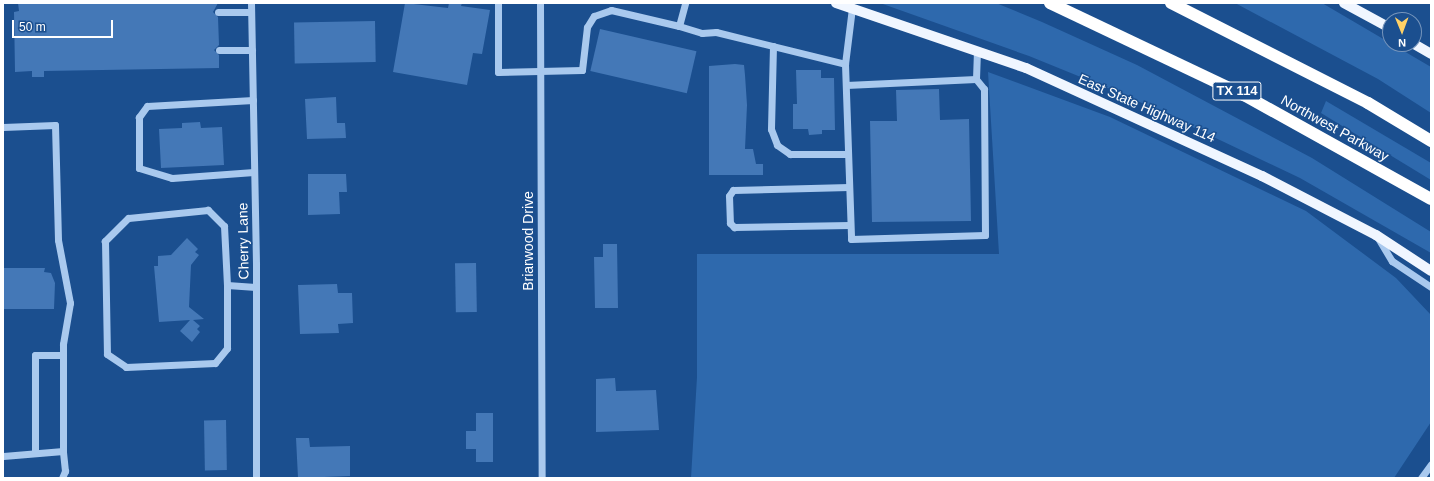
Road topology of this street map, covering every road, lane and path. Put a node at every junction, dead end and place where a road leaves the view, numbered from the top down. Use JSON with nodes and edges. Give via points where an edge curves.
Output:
{"nodes":[{"id":1,"x":251,"y":3,"type":"edge"},
{"id":2,"x":498,"y":3,"type":"edge"},
{"id":3,"x":540,"y":3,"type":"edge"},
{"id":4,"x":685,"y":3,"type":"edge"},
{"id":5,"x":836,"y":3,"type":"edge"},
{"id":6,"x":1050,"y":3,"type":"edge"},
{"id":7,"x":1171,"y":3,"type":"edge"},
{"id":8,"x":1194,"y":3,"type":"edge"},
{"id":9,"x":1344,"y":3,"type":"edge"},
{"id":10,"x":852,"y":8,"type":"junction"},
{"id":11,"x":218,"y":12,"type":"dead end"},
{"id":12,"x":251,"y":12,"type":"junction"},
{"id":13,"x":1206,"y":19,"type":"junction"},
{"id":14,"x":1382,"y":24,"type":"edge"},
{"id":15,"x":679,"y":26,"type":"junction"},
{"id":16,"x":773,"y":46,"type":"junction"},
{"id":17,"x":1422,"y":49,"type":"edge"},
{"id":18,"x":219,"y":50,"type":"dead end"},
{"id":19,"x":252,"y":50,"type":"junction"},
{"id":20,"x":977,"y":52,"type":"junction"},
{"id":21,"x":1431,"y":54,"type":"edge"},
{"id":22,"x":845,"y":64,"type":"junction"},
{"id":23,"x":539,"y":70,"type":"junction"},
{"id":24,"x":976,"y":79,"type":"junction"},
{"id":25,"x":846,"y":84,"type":"junction"},
{"id":26,"x":253,"y":100,"type":"junction"},
{"id":27,"x":3,"y":127,"type":"edge"},
{"id":28,"x":1431,"y":141,"type":"edge"},
{"id":29,"x":848,"y":154,"type":"junction"},
{"id":30,"x":254,"y":172,"type":"junction"},
{"id":31,"x":849,"y":187,"type":"junction"},
{"id":32,"x":1418,"y":190,"type":"junction"},
{"id":33,"x":1431,"y":198,"type":"edge"},
{"id":34,"x":1431,"y":206,"type":"edge"},
{"id":35,"x":850,"y":225,"type":"junction"},
{"id":36,"x":1376,"y":234,"type":"junction"},
{"id":37,"x":1431,"y":271,"type":"edge"},
{"id":38,"x":227,"y":285,"type":"junction"},
{"id":39,"x":256,"y":287,"type":"junction"},
{"id":40,"x":1431,"y":287,"type":"edge"},
{"id":41,"x":63,"y":355,"type":"junction"},
{"id":42,"x":63,"y":450,"type":"junction"},
{"id":43,"x":35,"y":453,"type":"junction"},
{"id":44,"x":3,"y":456,"type":"edge"},
{"id":45,"x":1431,"y":464,"type":"edge"},
{"id":46,"x":62,"y":478,"type":"edge"},
{"id":47,"x":256,"y":478,"type":"edge"},
{"id":48,"x":542,"y":478,"type":"edge"},
{"id":49,"x":1421,"y":478,"type":"edge"}],
"edges":[{"from":1,"to":12,"type":"street","name":"Cherry Lane"},
{"from":2,"to":23,"type":"street","via":[[498,72]]},
{"from":3,"to":23,"type":"street","name":"Briarwood Drive"},
{"from":4,"to":15,"type":"street"},
{"from":5,"to":10,"type":"main road","name":"East State Highway 114"},
{"from":6,"to":32,"type":"highway","name":"Northwest Parkway","number":"TX 114","via":[[1244,95]]},
{"from":7,"to":13,"type":"highway"},
{"from":8,"to":13,"type":"highway"},
{"from":9,"to":14,"type":"main road"},
{"from":10,"to":20,"type":"main road","name":"East State Highway 114"},
{"from":10,"to":22,"type":"street"},
{"from":11,"to":12,"type":"street"},
{"from":12,"to":19,"type":"street","name":"Cherry Lane"},
{"from":13,"to":28,"type":"highway","via":[[1368,103]]},
{"from":15,"to":16,"type":"street"},
{"from":15,"to":23,"type":"street","via":[[611,10],[594,16],[587,27],[582,70]]},
{"from":16,"to":22,"type":"street"},
{"from":16,"to":29,"type":"street","via":[[771,129],[777,145],[790,154]]},
{"from":17,"to":21,"type":"main road"},
{"from":18,"to":19,"type":"street"},
{"from":19,"to":26,"type":"street","name":"Cherry Lane"},
{"from":20,"to":24,"type":"street"},
{"from":20,"to":36,"type":"main road","name":"East State Highway 114","via":[[1026,68],[1262,176]]},
{"from":22,"to":25,"type":"street"},
{"from":23,"to":48,"type":"street","name":"Briarwood Drive"},
{"from":24,"to":25,"type":"street"},
{"from":24,"to":35,"type":"street","via":[[984,89],[985,235],[851,239]]},
{"from":25,"to":29,"type":"street"},
{"from":26,"to":30,"type":"street","name":"Cherry Lane"},
{"from":26,"to":30,"type":"street","via":[[147,106],[139,117],[139,168],[172,178]]},
{"from":27,"to":41,"type":"street","via":[[55,125],[58,240],[70,303]]},
{"from":29,"to":31,"type":"street"},
{"from":30,"to":39,"type":"street","name":"Cherry Lane"},
{"from":31,"to":35,"type":"street"},
{"from":31,"to":35,"type":"street","via":[[733,190],[729,196],[730,223],[734,227]]},
{"from":32,"to":33,"type":"highway","name":"Northwest Parkway","number":"TX 114"},
{"from":32,"to":34,"type":"highway"},
{"from":36,"to":37,"type":"main road","name":"East State Highway 114"},
{"from":36,"to":40,"type":"street","via":[[1392,261]]},
{"from":38,"to":38,"type":"street","via":[[227,348],[215,363],[126,367],[107,354],[105,241],[128,218],[208,210],[224,226]]},
{"from":38,"to":39,"type":"street"},
{"from":39,"to":47,"type":"street","name":"Cherry Lane"},
{"from":41,"to":42,"type":"street"},
{"from":41,"to":43,"type":"street","via":[[35,355]]},
{"from":42,"to":43,"type":"street"},
{"from":42,"to":46,"type":"street","via":[[65,471]]},
{"from":43,"to":44,"type":"street"},
{"from":45,"to":49,"type":"street"}]}
